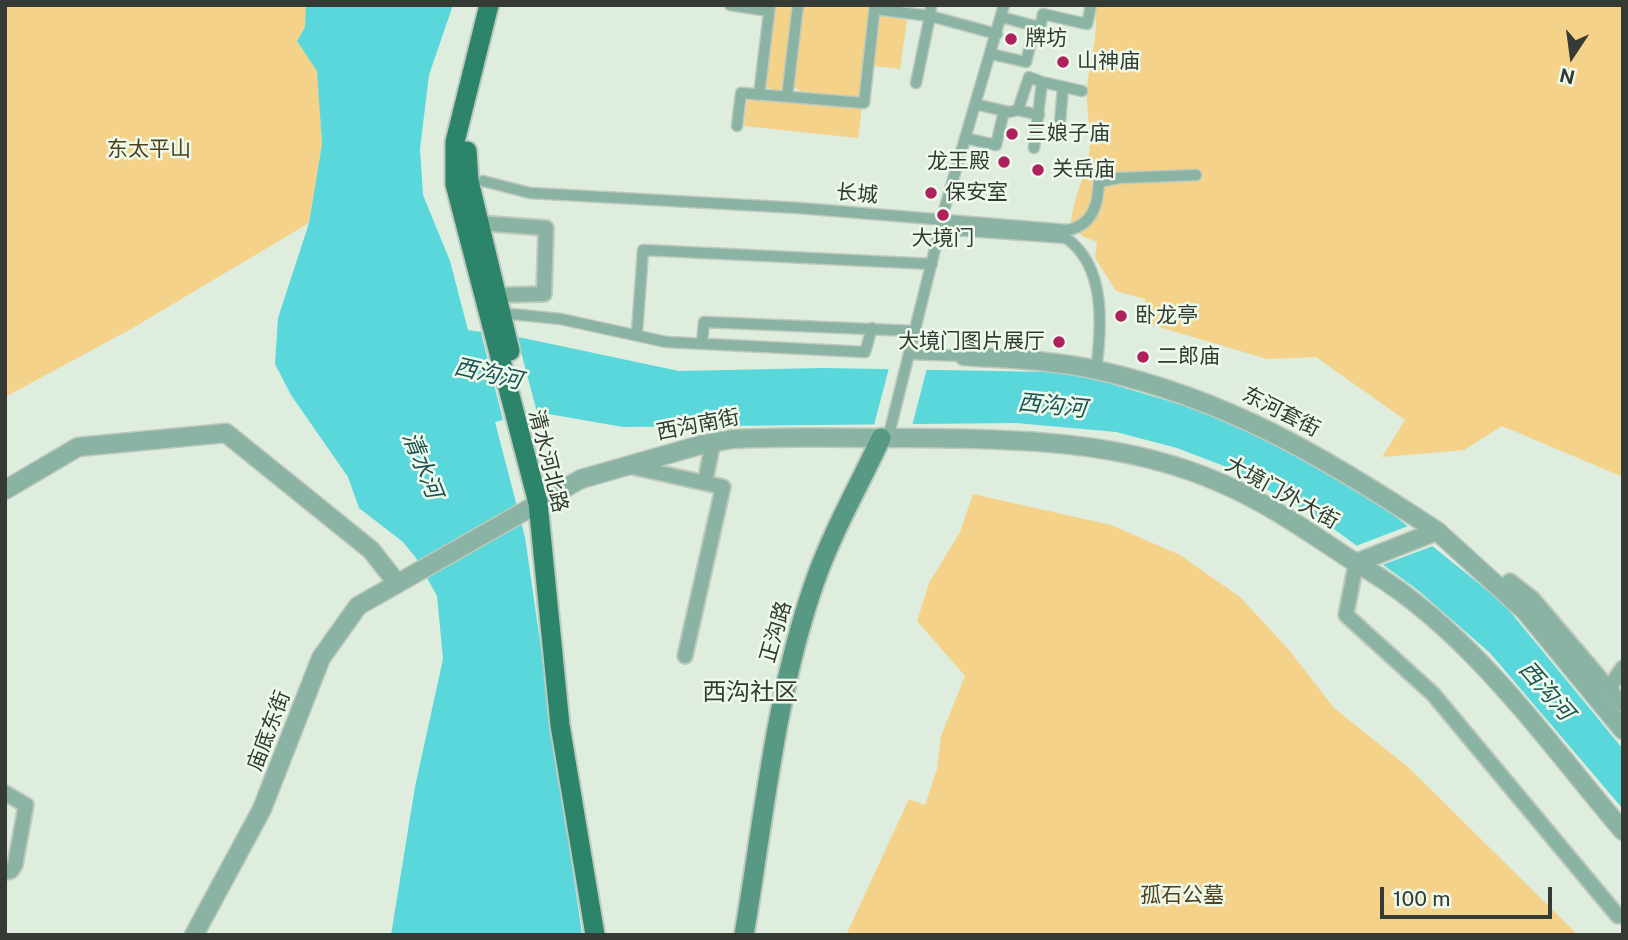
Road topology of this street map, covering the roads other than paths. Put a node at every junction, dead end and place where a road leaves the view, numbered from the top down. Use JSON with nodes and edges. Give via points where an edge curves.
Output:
{"nodes":[{"id":1,"x":489,"y":5,"type":"edge"},
{"id":2,"x":502,"y":5,"type":"edge"},
{"id":3,"x":730,"y":5,"type":"edge"},
{"id":4,"x":798,"y":5,"type":"edge"},
{"id":5,"x":1004,"y":5,"type":"edge"},
{"id":6,"x":1091,"y":5,"type":"edge"},
{"id":7,"x":875,"y":7,"type":"edge"},
{"id":8,"x":770,"y":8,"type":"edge"},
{"id":9,"x":931,"y":11,"type":"edge"},
{"id":10,"x":1001,"y":17,"type":"junction"},
{"id":11,"x":1035,"y":26,"type":"junction"},
{"id":12,"x":997,"y":34,"type":"junction"},
{"id":13,"x":990,"y":54,"type":"junction"},
{"id":14,"x":1027,"y":62,"type":"junction"},
{"id":15,"x":1029,"y":78,"type":"junction"},
{"id":16,"x":1042,"y":82,"type":"junction"},
{"id":17,"x":916,"y":83,"type":"dead end"},
{"id":18,"x":1063,"y":87,"type":"junction"},
{"id":19,"x":1082,"y":91,"type":"dead end"},
{"id":20,"x":759,"y":95,"type":"junction"},
{"id":21,"x":787,"y":97,"type":"junction"},
{"id":22,"x":975,"y":104,"type":"junction"},
{"id":23,"x":1018,"y":110,"type":"junction"},
{"id":24,"x":1004,"y":111,"type":"junction"},
{"id":25,"x":1039,"y":115,"type":"junction"},
{"id":26,"x":737,"y":126,"type":"dead end"},
{"id":27,"x":1059,"y":134,"type":"dead end"},
{"id":28,"x":965,"y":138,"type":"junction"},
{"id":29,"x":1034,"y":148,"type":"dead end"},
{"id":30,"x":1196,"y":175,"type":"dead end"},
{"id":31,"x":483,"y":181,"type":"dead end"},
{"id":32,"x":946,"y":206,"type":"dead end"},
{"id":33,"x":479,"y":223,"type":"junction"},
{"id":34,"x":932,"y":264,"type":"junction"},
{"id":35,"x":498,"y":316,"type":"junction"},
{"id":36,"x":872,"y":328,"type":"junction"},
{"id":37,"x":915,"y":331,"type":"junction"},
{"id":38,"x":637,"y":334,"type":"junction"},
{"id":39,"x":702,"y":343,"type":"junction"},
{"id":40,"x":909,"y":354,"type":"junction"},
{"id":41,"x":964,"y":356,"type":"joint"},
{"id":42,"x":1096,"y":370,"type":"junction"},
{"id":43,"x":881,"y":437,"type":"junction"},
{"id":44,"x":713,"y":442,"type":"junction"},
{"id":45,"x":624,"y":465,"type":"junction"},
{"id":46,"x":705,"y":482,"type":"junction"},
{"id":47,"x":5,"y":490,"type":"edge"},
{"id":48,"x":536,"y":504,"type":"junction"},
{"id":49,"x":1429,"y":534,"type":"junction"},
{"id":50,"x":1363,"y":560,"type":"junction"},
{"id":51,"x":417,"y":572,"type":"joint"},
{"id":52,"x":397,"y":583,"type":"junction"},
{"id":53,"x":1502,"y":588,"type":"junction"},
{"id":54,"x":685,"y":656,"type":"dead end"},
{"id":55,"x":1623,"y":668,"type":"edge"},
{"id":56,"x":1609,"y":688,"type":"junction"},
{"id":57,"x":1623,"y":705,"type":"edge"},
{"id":58,"x":1623,"y":730,"type":"edge"},
{"id":59,"x":5,"y":793,"type":"edge"},
{"id":60,"x":1623,"y":831,"type":"edge"},
{"id":61,"x":5,"y":872,"type":"edge"},
{"id":62,"x":1618,"y":916,"type":"dead end"},
{"id":63,"x":194,"y":935,"type":"edge"},
{"id":64,"x":595,"y":935,"type":"edge"},
{"id":65,"x":603,"y":935,"type":"edge"},
{"id":66,"x":735,"y":935,"type":"edge"},
{"id":67,"x":744,"y":935,"type":"edge"}],
"edges":[{"from":1,"to":35,"type":"main road","name":"清水河北路","via":[[453,164],[463,221]]},
{"from":2,"to":33,"type":"main road","name":"清水河北路","via":[[468,143],[466,162]]},
{"from":3,"to":8,"type":"street"},
{"from":4,"to":21,"type":"street"},
{"from":5,"to":10,"type":"street"},
{"from":6,"to":11,"type":"street","via":[[1087,24],[1043,14],[1040,27]]},
{"from":7,"to":9,"type":"street"},
{"from":7,"to":21,"type":"street","via":[[864,103]]},
{"from":8,"to":20,"type":"street"},
{"from":9,"to":12,"type":"street"},
{"from":9,"to":17,"type":"street"},
{"from":10,"to":11,"type":"street"},
{"from":10,"to":12,"type":"street"},
{"from":11,"to":14,"type":"street"},
{"from":12,"to":13,"type":"street"},
{"from":13,"to":14,"type":"street"},
{"from":13,"to":22,"type":"street"},
{"from":14,"to":15,"type":"street"},
{"from":15,"to":16,"type":"street"},
{"from":15,"to":23,"type":"street"},
{"from":16,"to":18,"type":"street"},
{"from":16,"to":25,"type":"street"},
{"from":18,"to":19,"type":"street"},
{"from":18,"to":27,"type":"street"},
{"from":20,"to":21,"type":"street"},
{"from":20,"to":26,"type":"street","via":[[741,93]]},
{"from":22,"to":24,"type":"street"},
{"from":22,"to":28,"type":"street"},
{"from":23,"to":24,"type":"street"},
{"from":23,"to":25,"type":"street"},
{"from":24,"to":28,"type":"street","via":[[996,145]]},
{"from":25,"to":29,"type":"street"},
{"from":28,"to":32,"type":"street"},
{"from":30,"to":31,"type":"street","name":"长城","via":[[1099,182],[1098,201],[1088,221],[1068,230],[530,193]]},
{"from":33,"to":35,"type":"main road","name":"清水河北路"},
{"from":33,"to":35,"type":"street","via":[[546,228],[544,294]]},
{"from":34,"to":37,"type":"street"},
{"from":34,"to":38,"type":"street","via":[[643,250]]},
{"from":34,"to":42,"type":"street","via":[[941,225],[1066,238],[1090,263],[1096,288],[1100,343]]},
{"from":35,"to":38,"type":"street","via":[[561,318]]},
{"from":35,"to":48,"type":"main road","name":"清水河北路"},
{"from":36,"to":37,"type":"street"},
{"from":36,"to":39,"type":"street","via":[[865,352]]},
{"from":36,"to":39,"type":"street","via":[[704,322]]},
{"from":37,"to":40,"type":"street"},
{"from":38,"to":39,"type":"street","via":[[666,342]]},
{"from":40,"to":41,"type":"street"},
{"from":40,"to":43,"type":"street"},
{"from":41,"to":42,"type":"street","name":"东河套街"},
{"from":42,"to":49,"type":"street","name":"东河套街","via":[[1175,391],[1249,419],[1373,488]]},
{"from":43,"to":44,"type":"street","name":"西沟南街"},
{"from":43,"to":50,"type":"street","name":"大境门外大街","via":[[1030,441],[1097,448],[1160,463],[1222,483]]},
{"from":43,"to":66,"type":"main road","name":"正沟路","via":[[805,581],[791,627]]},
{"from":43,"to":67,"type":"main road","name":"正沟路","via":[[815,581],[800,629],[787,679]]},
{"from":44,"to":45,"type":"street","name":"西沟南街"},
{"from":44,"to":46,"type":"street"},
{"from":45,"to":46,"type":"street"},
{"from":45,"to":48,"type":"street","name":"西沟南街","via":[[581,479]]},
{"from":46,"to":54,"type":"street","via":[[723,486]]},
{"from":47,"to":52,"type":"street","via":[[78,447],[226,433],[371,550]]},
{"from":48,"to":51,"type":"street","name":"西沟南街"},
{"from":48,"to":64,"type":"main road","name":"清水河北路","via":[[560,725]]},
{"from":48,"to":65,"type":"main road","name":"清水河北路"},
{"from":49,"to":50,"type":"street"},
{"from":49,"to":53,"type":"street"},
{"from":50,"to":60,"type":"street","name":"大境门外大街","via":[[1463,646]]},
{"from":50,"to":62,"type":"street","via":[[1346,615],[1433,694]]},
{"from":51,"to":52,"type":"street","name":"庙底东街"},
{"from":52,"to":63,"type":"street","name":"庙底东街","via":[[358,606],[321,658],[262,809]]},
{"from":53,"to":56,"type":"street","via":[[1510,581],[1532,598]]},
{"from":53,"to":58,"type":"street"},
{"from":55,"to":56,"type":"street"},
{"from":56,"to":57,"type":"street"},
{"from":59,"to":61,"type":"street","via":[[26,804],[15,865]]}]}
